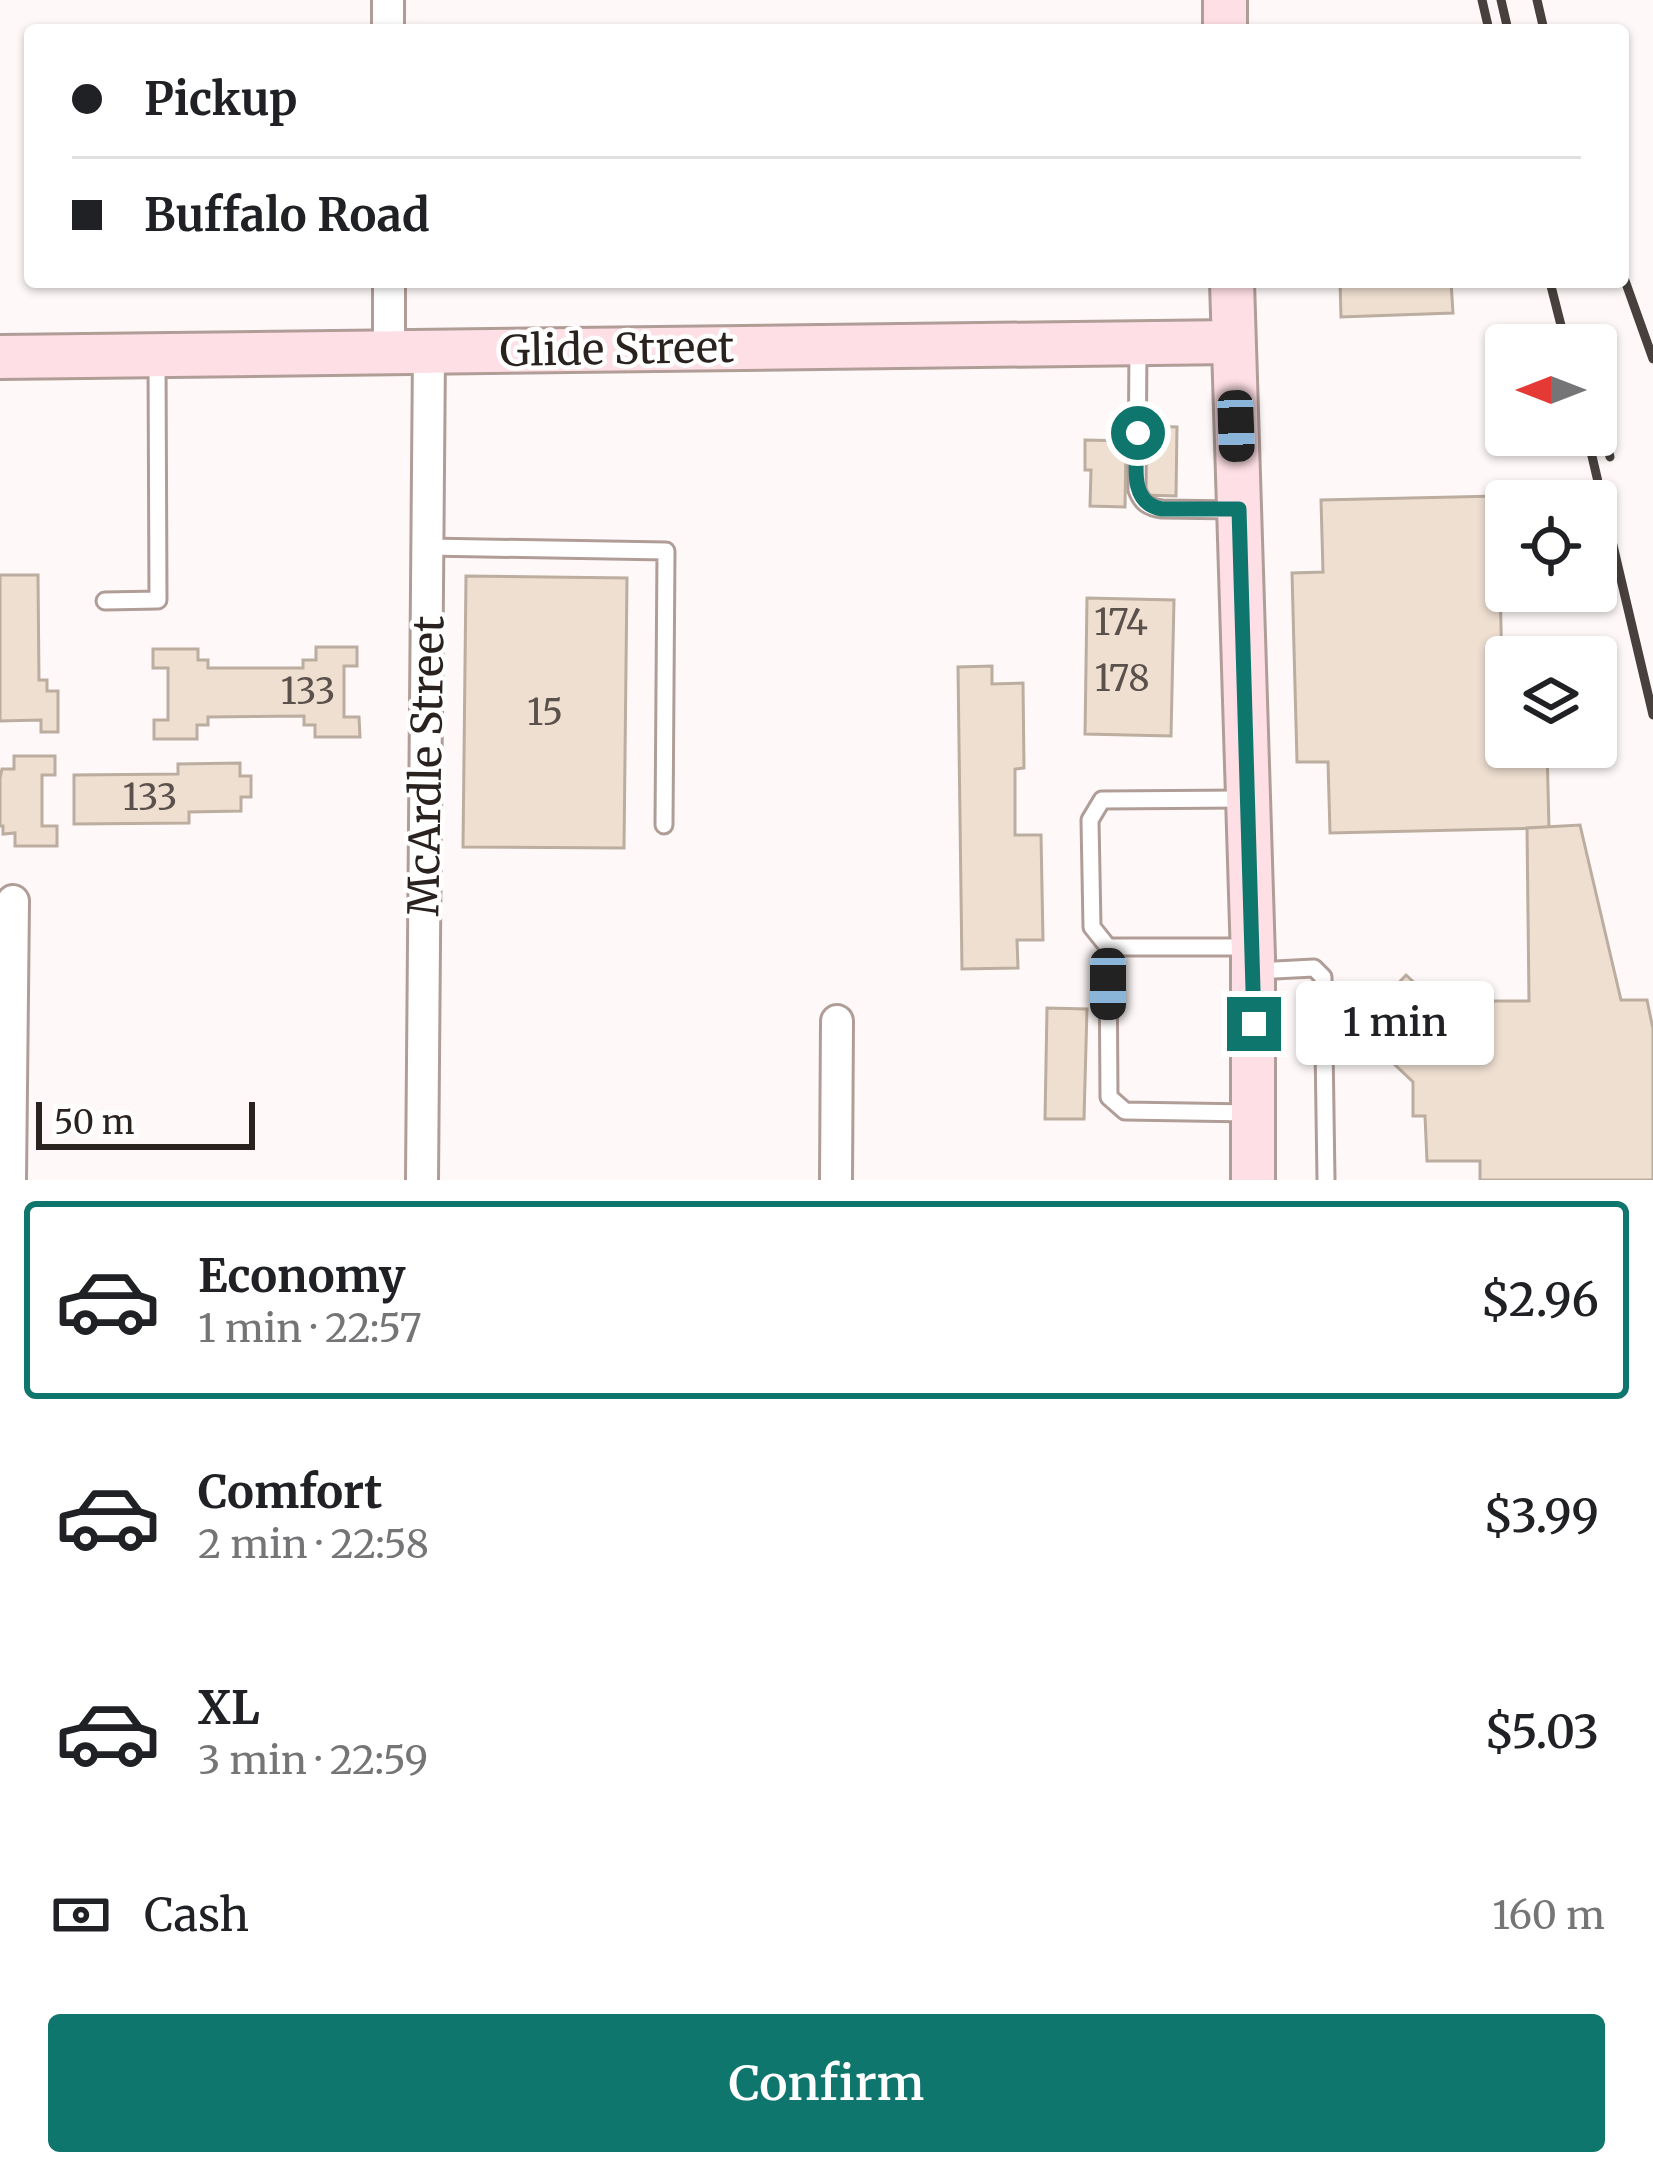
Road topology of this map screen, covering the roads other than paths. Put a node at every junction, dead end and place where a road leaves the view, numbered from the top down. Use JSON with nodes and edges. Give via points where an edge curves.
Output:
{"nodes":[{"id":1,"x":391,"y":288,"type":"edge"},
{"id":2,"x":1232,"y":288,"type":"edge"},
{"id":3,"x":1233,"y":342,"type":"junction"},
{"id":4,"x":1138,"y":343,"type":"junction"},
{"id":5,"x":409,"y":352,"type":"junction"},
{"id":6,"x":157,"y":355,"type":"junction"},
{"id":7,"x":0,"y":357,"type":"edge"},
{"id":8,"x":1239,"y":509,"type":"junction"},
{"id":9,"x":428,"y":548,"type":"junction"},
{"id":10,"x":105,"y":601,"type":"dead end"},
{"id":11,"x":1248,"y":799,"type":"junction"},
{"id":12,"x":664,"y":825,"type":"dead end"},
{"id":13,"x":13,"y":902,"type":"dead end"},
{"id":14,"x":1108,"y":947,"type":"junction"},
{"id":15,"x":1253,"y":959,"type":"junction"},
{"id":16,"x":837,"y":1021,"type":"dead end"},
{"id":17,"x":1254,"y":1113,"type":"junction"},
{"id":18,"x":10,"y":1180,"type":"edge"},
{"id":19,"x":422,"y":1180,"type":"edge"},
{"id":20,"x":836,"y":1180,"type":"edge"},
{"id":21,"x":1253,"y":1180,"type":"edge"},
{"id":22,"x":1326,"y":1180,"type":"edge"}],
"edges":[{"from":1,"to":5,"type":"street","name":"McArdle Street"},
{"from":2,"to":3,"type":"street"},
{"from":3,"to":4,"type":"street","name":"Glide Street"},
{"from":3,"to":8,"type":"street"},
{"from":4,"to":5,"type":"street","name":"Glide Street"},
{"from":4,"to":8,"type":"lane","via":[[1141,500],[1162,509]]},
{"from":5,"to":6,"type":"street","name":"Glide Street"},
{"from":5,"to":9,"type":"street","name":"McArdle Street"},
{"from":6,"to":7,"type":"street","name":"Glide Street"},
{"from":6,"to":10,"type":"lane","via":[[158,600]]},
{"from":8,"to":11,"type":"street"},
{"from":9,"to":12,"type":"lane","via":[[666,551]]},
{"from":9,"to":19,"type":"street","name":"McArdle Street"},
{"from":11,"to":14,"type":"lane","via":[[1102,800],[1090,820],[1092,927]]},
{"from":11,"to":15,"type":"street"},
{"from":13,"to":18,"type":"street"},
{"from":14,"to":15,"type":"lane"},
{"from":14,"to":17,"type":"lane","via":[[1108,1097],[1125,1111]]},
{"from":15,"to":17,"type":"street"},
{"from":15,"to":22,"type":"lane","via":[[1314,968],[1323,977]]},
{"from":16,"to":20,"type":"street"},
{"from":17,"to":21,"type":"street"}]}
